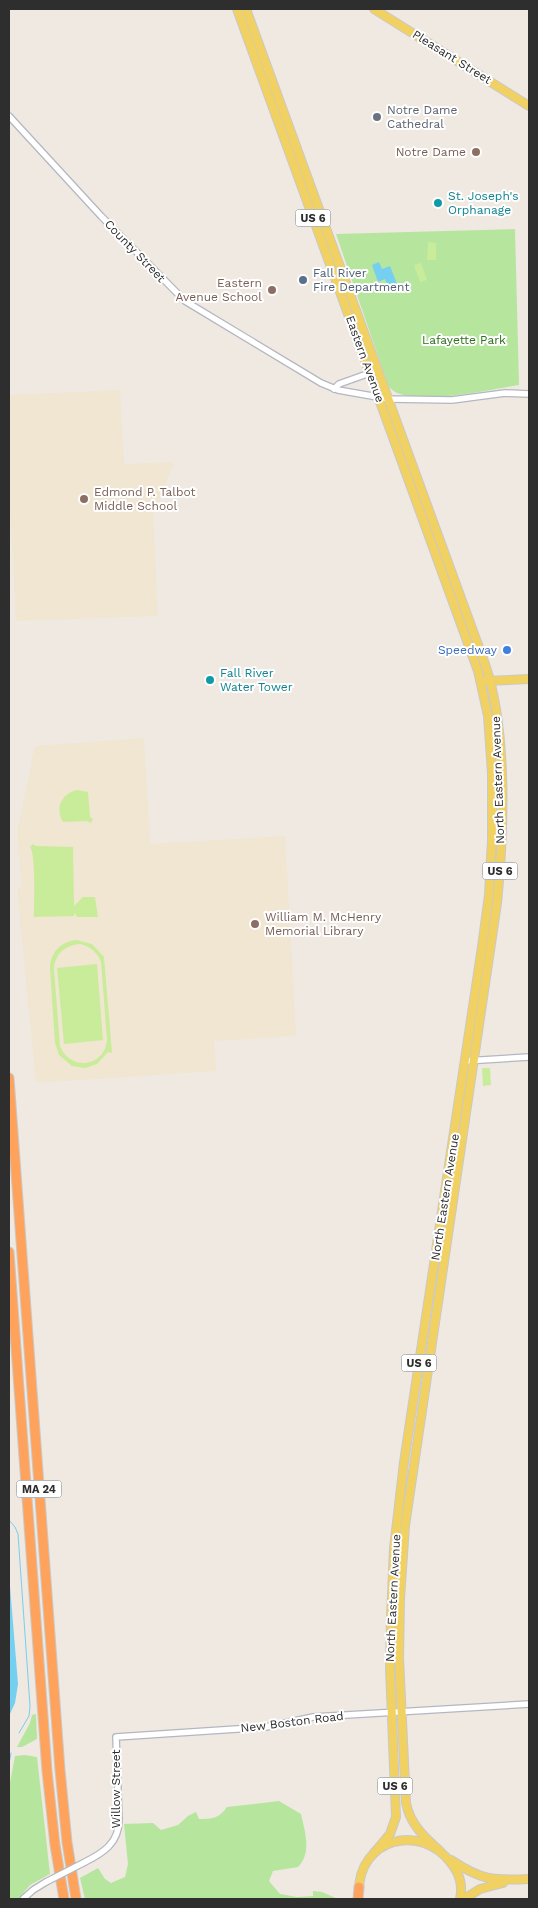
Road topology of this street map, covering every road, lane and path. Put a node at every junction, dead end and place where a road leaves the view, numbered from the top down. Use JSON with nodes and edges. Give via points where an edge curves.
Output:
{"nodes":[{"id":1,"x":237,"y":9,"type":"edge"},
{"id":2,"x":246,"y":9,"type":"edge"},
{"id":3,"x":374,"y":9,"type":"edge"},
{"id":4,"x":529,"y":106,"type":"edge"},
{"id":5,"x":9,"y":116,"type":"edge"},
{"id":6,"x":378,"y":370,"type":"junction"},
{"id":7,"x":369,"y":372,"type":"junction"},
{"id":8,"x":334,"y":389,"type":"junction"},
{"id":9,"x":529,"y":394,"type":"edge"},
{"id":10,"x":379,"y":398,"type":"junction"},
{"id":11,"x":389,"y":399,"type":"junction"},
{"id":12,"x":529,"y":679,"type":"edge"},
{"id":13,"x":491,"y":681,"type":"junction"},
{"id":14,"x":481,"y":682,"type":"junction"},
{"id":15,"x":529,"y":1057,"type":"edge"},
{"id":16,"x":474,"y":1060,"type":"junction"},
{"id":17,"x":465,"y":1061,"type":"junction"},
{"id":18,"x":9,"y":1078,"type":"edge"},
{"id":19,"x":9,"y":1252,"type":"edge"},
{"id":20,"x":529,"y":1704,"type":"edge"},
{"id":21,"x":392,"y":1712,"type":"junction"},
{"id":22,"x":401,"y":1712,"type":"junction"},
{"id":23,"x":116,"y":1737,"type":"joint"},
{"id":24,"x":442,"y":1852,"type":"junction"},
{"id":25,"x":374,"y":1853,"type":"junction"},
{"id":26,"x":529,"y":1879,"type":"edge"},
{"id":27,"x":513,"y":1880,"type":"junction"},
{"id":28,"x":359,"y":1887,"type":"joint"},
{"id":29,"x":23,"y":1899,"type":"edge"},
{"id":30,"x":64,"y":1899,"type":"edge"},
{"id":31,"x":77,"y":1899,"type":"edge"},
{"id":32,"x":359,"y":1899,"type":"edge"},
{"id":33,"x":460,"y":1899,"type":"edge"},
{"id":34,"x":464,"y":1899,"type":"edge"}],
"edges":[{"from":1,"to":7,"type":"main road","name":"Eastern Avenue","number":"US 6"},
{"from":2,"to":6,"type":"main road","name":"Eastern Avenue","number":"US 6"},
{"from":3,"to":4,"type":"main road","name":"Pleasant Street"},
{"from":5,"to":8,"type":"street","name":"County Street","via":[[185,301]]},
{"from":6,"to":7,"type":"street"},
{"from":6,"to":11,"type":"main road","name":"Eastern Avenue","number":"US 6"},
{"from":7,"to":8,"type":"street"},
{"from":7,"to":10,"type":"main road","name":"Eastern Avenue","number":"US 6"},
{"from":8,"to":10,"type":"street","name":"County Street"},
{"from":9,"to":11,"type":"street","name":"County Street","via":[[505,393],[452,400]]},
{"from":10,"to":11,"type":"street","name":"County Street"},
{"from":10,"to":14,"type":"main road","name":"Eastern Avenue","number":"US 6"},
{"from":11,"to":13,"type":"main road","name":"Eastern Avenue","number":"US 6"},
{"from":12,"to":13,"type":"main road"},
{"from":13,"to":14,"type":"main road"},
{"from":13,"to":16,"type":"main road","name":"North Eastern Avenue","number":"US 6","via":[[497,717],[502,814],[495,921]]},
{"from":14,"to":17,"type":"main road","name":"North Eastern Avenue","number":"US 6","via":[[490,746],[492,854],[486,921]]},
{"from":15,"to":16,"type":"street"},
{"from":16,"to":17,"type":"street"},
{"from":16,"to":22,"type":"main road","name":"North Eastern Avenue","number":"US 6","via":[[407,1506],[400,1614]]},
{"from":17,"to":21,"type":"main road","name":"North Eastern Avenue","number":"US 6","via":[[398,1506],[391,1617]]},
{"from":18,"to":31,"type":"highway","number":"MA 24","via":[[59,1752]]},
{"from":19,"to":30,"type":"highway","number":"MA 24","via":[[47,1762]]},
{"from":20,"to":22,"type":"street","name":"New Boston Road"},
{"from":21,"to":22,"type":"street","name":"New Boston Road"},
{"from":21,"to":23,"type":"street","name":"New Boston Road","via":[[310,1718],[266,1727]]},
{"from":21,"to":25,"type":"main road","number":"US 6","via":[[396,1817],[390,1834]]},
{"from":22,"to":24,"type":"main road","number":"US 6","via":[[408,1811],[418,1830]]},
{"from":23,"to":29,"type":"street","name":"Willow Street","bridge":true,"via":[[119,1823],[113,1841],[103,1852],[46,1882]]},
{"from":24,"to":25,"type":"main road","via":[[423,1842],[408,1840],[392,1843]]},
{"from":24,"to":27,"type":"main road","number":"US 6","via":[[478,1876]]},
{"from":24,"to":33,"type":"main road","via":[[459,1876]]},
{"from":25,"to":28,"type":"main road","number":"US 6","via":[[362,1870]]},
{"from":26,"to":27,"type":"main road","number":"US 6"},
{"from":27,"to":34,"type":"main road","number":"US 6","via":[[480,1889]]},
{"from":28,"to":32,"type":"highway"}]}
